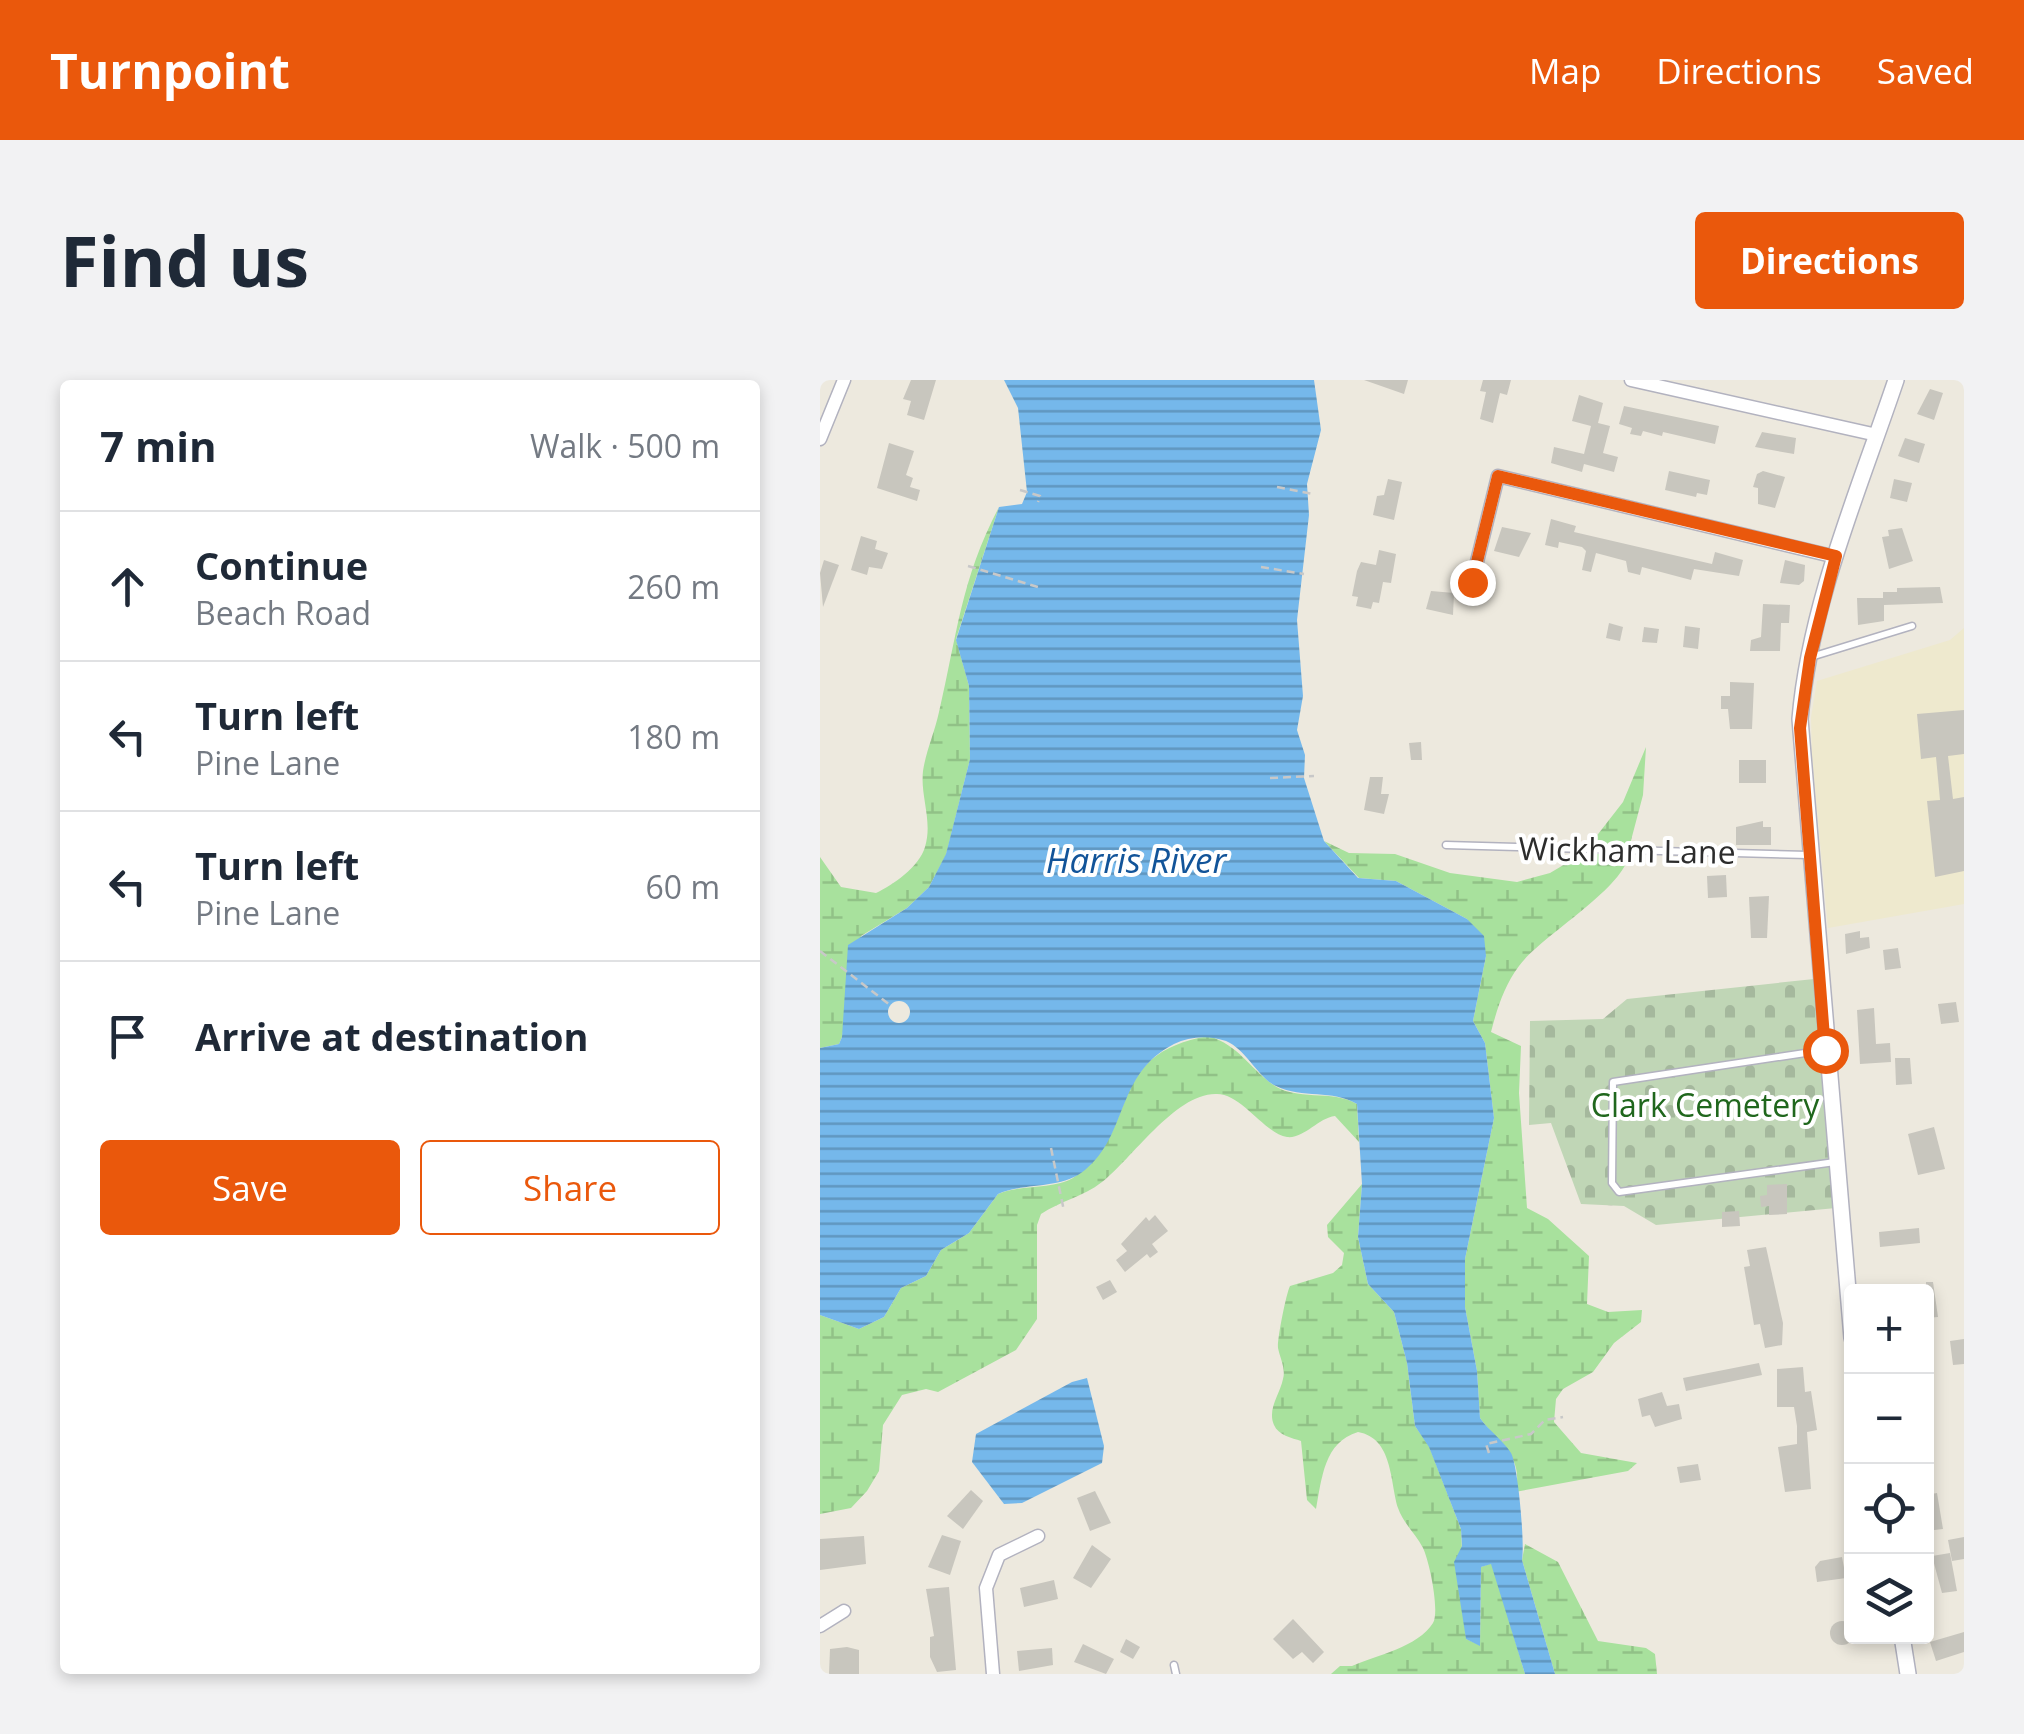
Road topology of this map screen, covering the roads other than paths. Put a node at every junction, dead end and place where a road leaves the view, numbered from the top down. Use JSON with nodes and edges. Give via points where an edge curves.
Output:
{"nodes":[{"id":1,"x":844,"y":380,"type":"edge"},
{"id":2,"x":1631,"y":380,"type":"edge"},
{"id":3,"x":1896,"y":380,"type":"edge"},
{"id":4,"x":1877,"y":435,"type":"junction"},
{"id":5,"x":820,"y":439,"type":"edge"},
{"id":6,"x":1836,"y":556,"type":"junction"},
{"id":7,"x":1472,"y":582,"type":"dead end"},
{"id":8,"x":1912,"y":626,"type":"dead end"},
{"id":9,"x":1810,"y":658,"type":"junction"},
{"id":10,"x":1446,"y":844,"type":"dead end"},
{"id":11,"x":1808,"y":854,"type":"junction"},
{"id":12,"x":1825,"y":1050,"type":"junction"},
{"id":13,"x":1835,"y":1162,"type":"junction"},
{"id":14,"x":1847,"y":1284,"type":"edge"},
{"id":15,"x":1038,"y":1536,"type":"dead end"},
{"id":16,"x":844,"y":1611,"type":"dead end"},
{"id":17,"x":820,"y":1626,"type":"edge"},
{"id":18,"x":1903,"y":1644,"type":"edge"},
{"id":19,"x":993,"y":1674,"type":"edge"},
{"id":20,"x":1908,"y":1674,"type":"edge"}],
"edges":[{"from":1,"to":5,"type":"street"},
{"from":2,"to":4,"type":"street"},
{"from":3,"to":4,"type":"street"},
{"from":4,"to":6,"type":"street"},
{"from":6,"to":7,"type":"street","via":[[1498,476]]},
{"from":6,"to":9,"type":"street"},
{"from":8,"to":9,"type":"lane"},
{"from":9,"to":11,"type":"street","via":[[1800,728]]},
{"from":10,"to":11,"type":"lane","name":"Wickham Lane"},
{"from":11,"to":12,"type":"street"},
{"from":12,"to":13,"type":"street"},
{"from":12,"to":13,"type":"lane","via":[[1613,1082],[1612,1183],[1618,1192]]},
{"from":13,"to":14,"type":"street"},
{"from":15,"to":19,"type":"street","via":[[999,1555],[986,1588]]},
{"from":16,"to":17,"type":"street"},
{"from":18,"to":20,"type":"street"}]}
